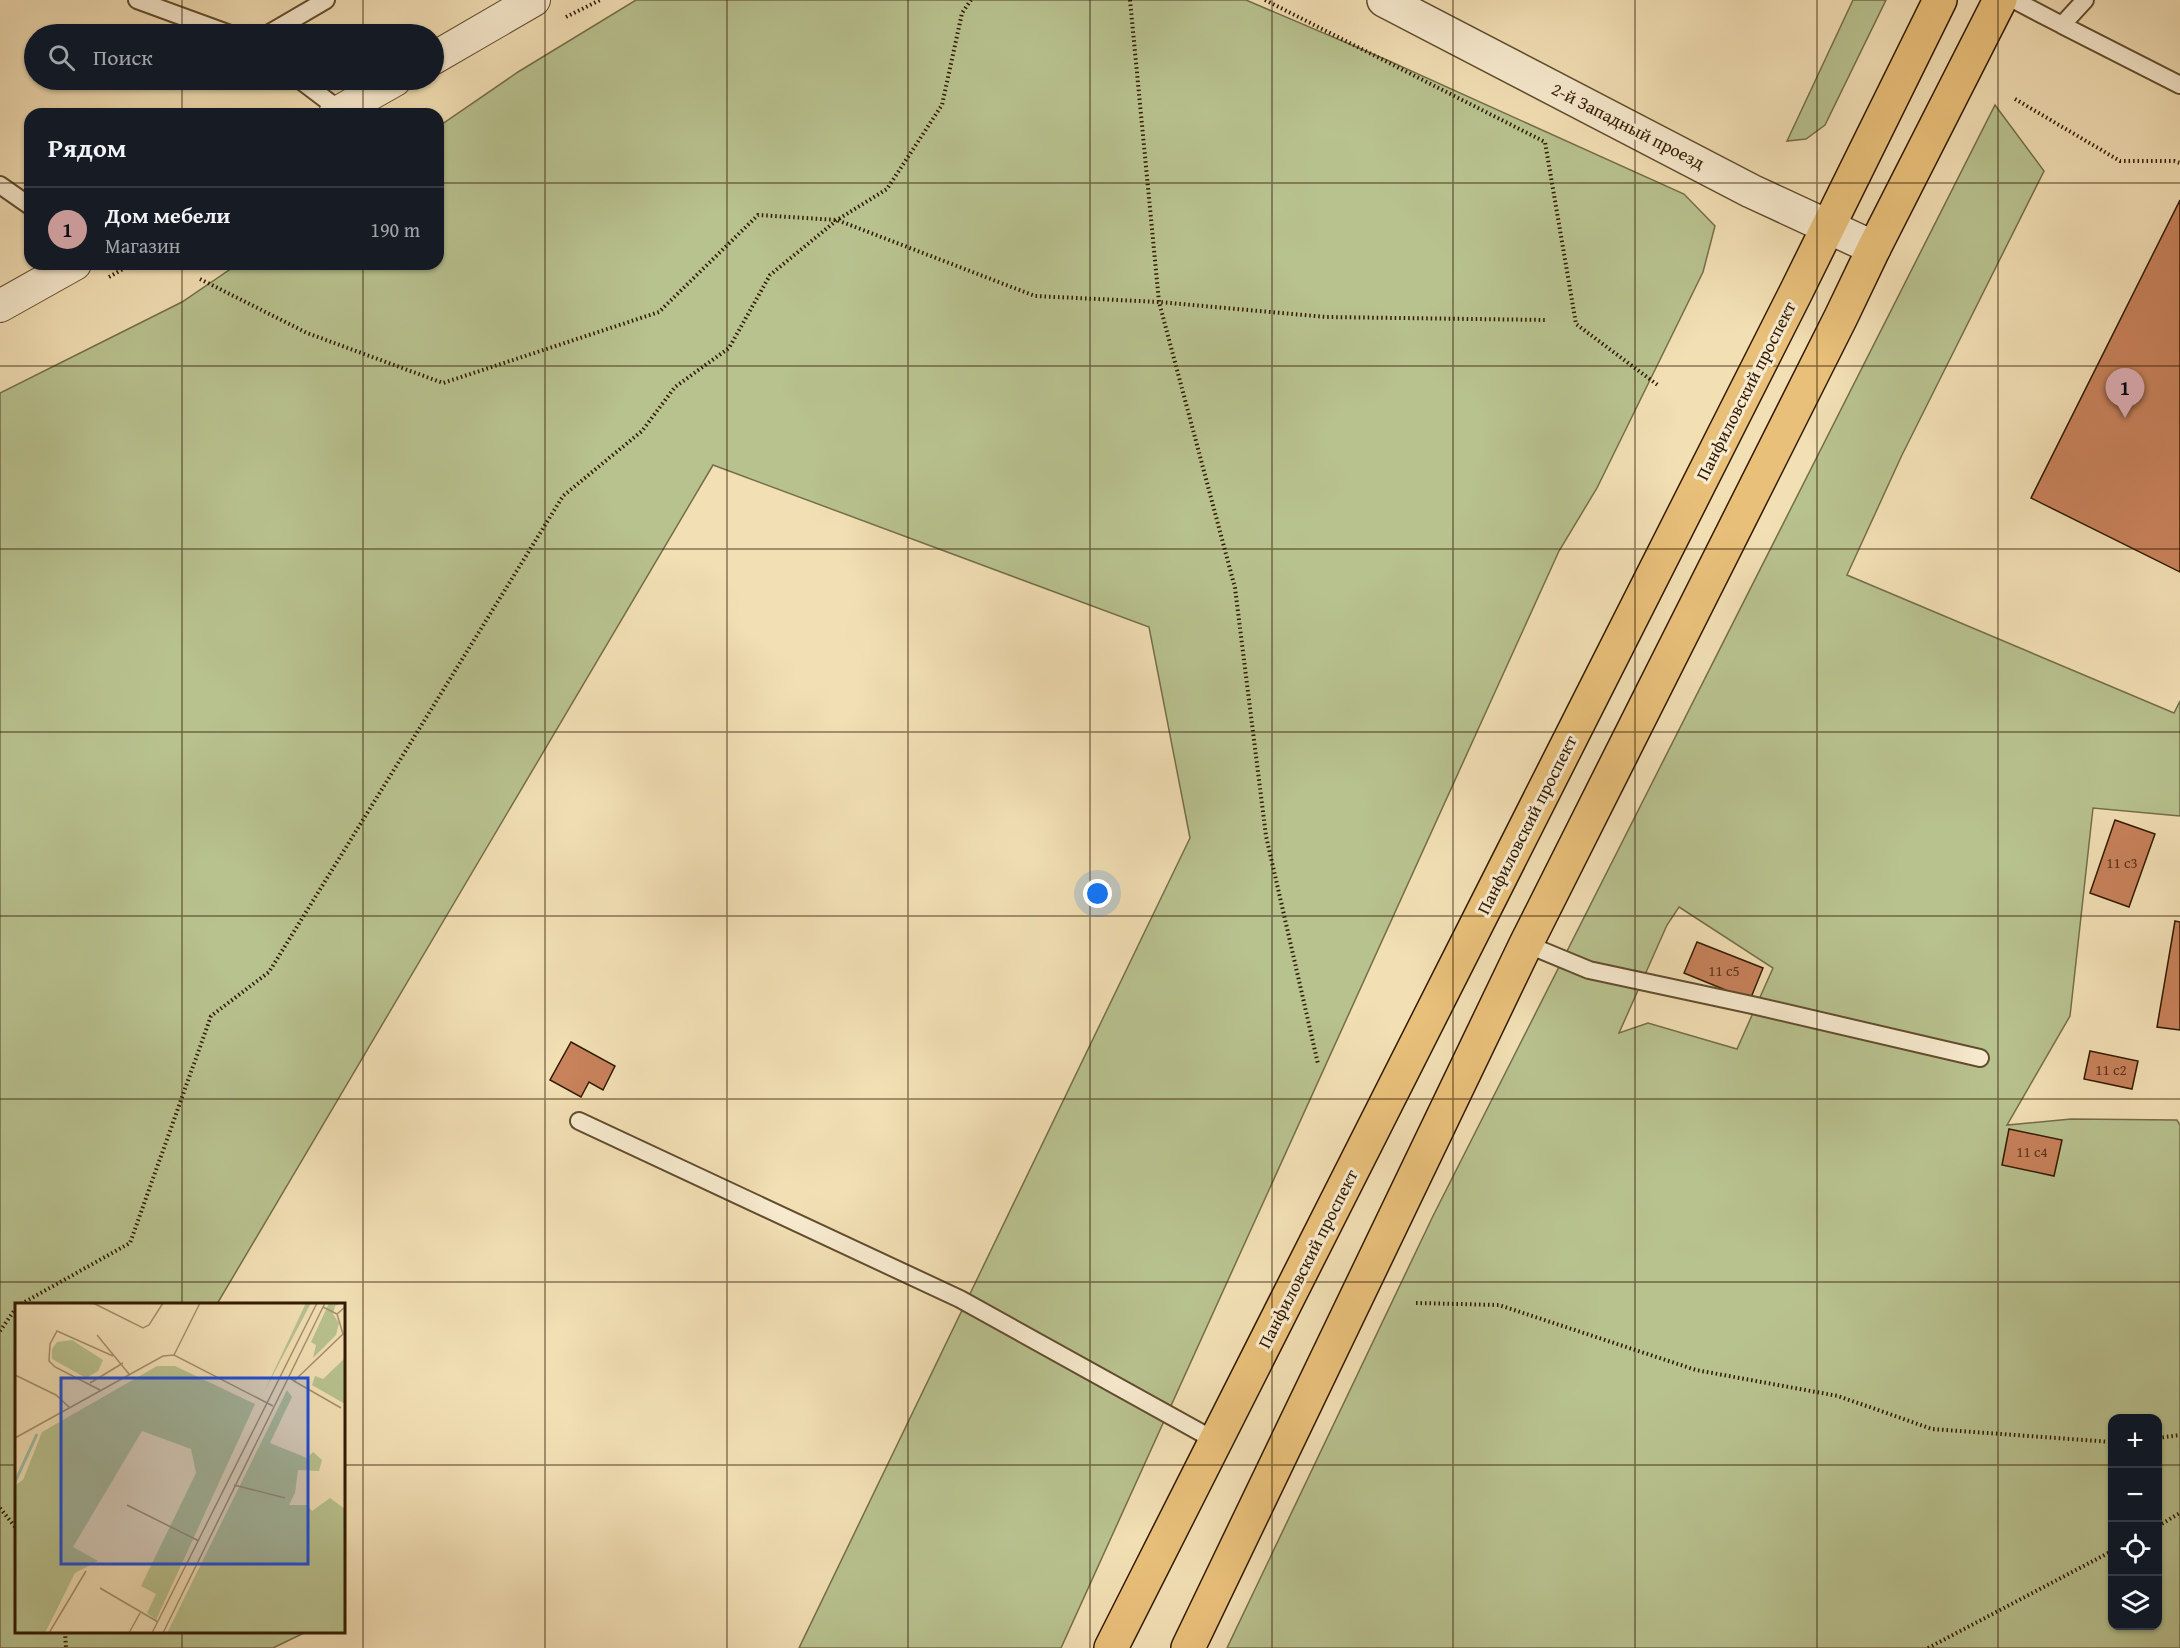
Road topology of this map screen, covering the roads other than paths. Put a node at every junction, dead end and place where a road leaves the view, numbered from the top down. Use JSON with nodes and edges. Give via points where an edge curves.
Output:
{"nodes":[{"id":1,"x":137,"y":0,"type":"edge"},
{"id":2,"x":326,"y":0,"type":"edge"},
{"id":3,"x":534,"y":0,"type":"edge"},
{"id":4,"x":1384,"y":0,"type":"edge"},
{"id":5,"x":1940,"y":0,"type":"edge"},
{"id":6,"x":2000,"y":0,"type":"edge"},
{"id":7,"x":2014,"y":0,"type":"edge"},
{"id":8,"x":2085,"y":0,"type":"edge"},
{"id":9,"x":203,"y":24,"type":"edge"},
{"id":10,"x":285,"y":24,"type":"edge"},
{"id":11,"x":2062,"y":25,"type":"junction"},
{"id":12,"x":444,"y":51,"type":"edge"},
{"id":13,"x":2180,"y":85,"type":"edge"},
{"id":14,"x":312,"y":90,"type":"edge"},
{"id":15,"x":377,"y":90,"type":"edge"},
{"id":16,"x":333,"y":108,"type":"edge"},
{"id":17,"x":345,"y":108,"type":"edge"},
{"id":18,"x":0,"y":185,"type":"edge"},
{"id":19,"x":24,"y":202,"type":"edge"},
{"id":20,"x":1827,"y":225,"type":"junction"},
{"id":21,"x":1874,"y":248,"type":"junction"},
{"id":22,"x":64,"y":270,"type":"edge"},
{"id":23,"x":0,"y":306,"type":"edge"},
{"id":24,"x":1526,"y":944,"type":"junction"},
{"id":25,"x":1980,"y":1059,"type":"dead end"},
{"id":26,"x":579,"y":1121,"type":"dead end"},
{"id":27,"x":1215,"y":1442,"type":"junction"},
{"id":28,"x":1111,"y":1648,"type":"edge"},
{"id":29,"x":1188,"y":1648,"type":"edge"}],
"edges":[{"from":1,"to":9,"type":"lane"},
{"from":2,"to":10,"type":"lane"},
{"from":3,"to":12,"type":"street"},
{"from":4,"to":20,"type":"street","name":"2-й Западный проезд","via":[[1751,190]]},
{"from":5,"to":20,"type":"main road","name":"Панфиловский проспект"},
{"from":6,"to":21,"type":"main road"},
{"from":7,"to":11,"type":"lane"},
{"from":8,"to":11,"type":"lane"},
{"from":11,"to":13,"type":"lane"},
{"from":14,"to":16,"type":"lane"},
{"from":15,"to":17,"type":"street"},
{"from":18,"to":19,"type":"lane"},
{"from":20,"to":21,"type":"street","name":"2-й Западный проезд"},
{"from":20,"to":27,"type":"main road","name":"Панфиловский проспект"},
{"from":21,"to":24,"type":"main road"},
{"from":22,"to":23,"type":"street"},
{"from":24,"to":25,"type":"lane","via":[[1589,970]]},
{"from":24,"to":29,"type":"main road"},
{"from":26,"to":27,"type":"lane","via":[[960,1299]]},
{"from":27,"to":28,"type":"main road","name":"Панфиловский проспект"}]}
